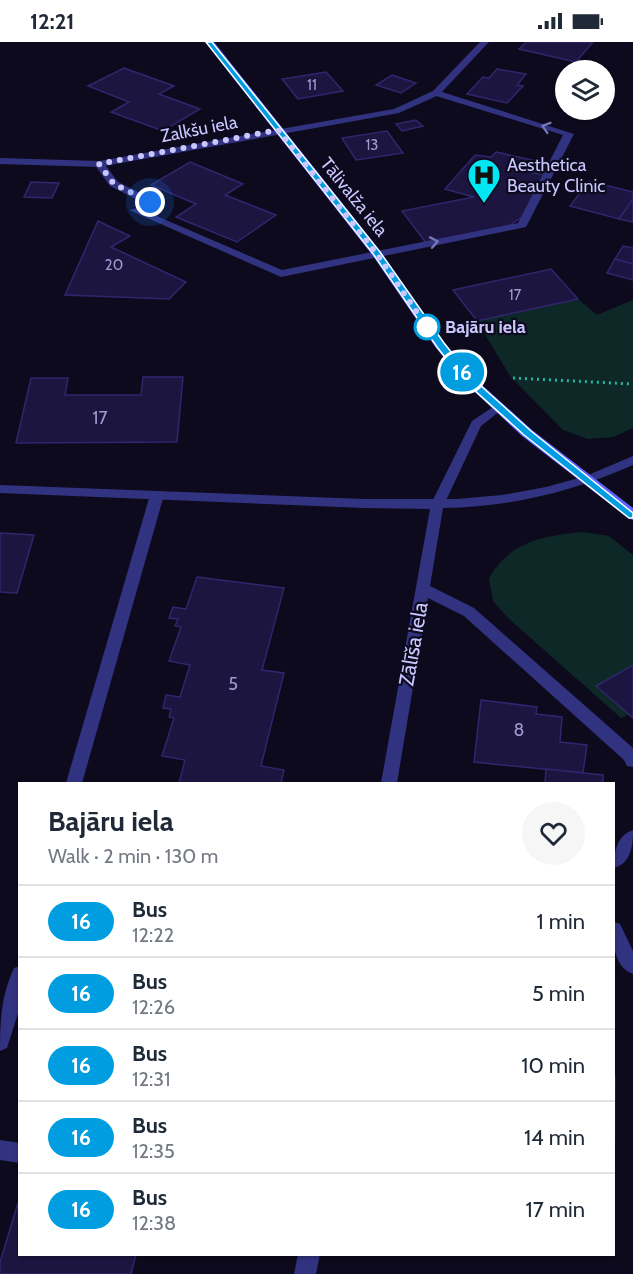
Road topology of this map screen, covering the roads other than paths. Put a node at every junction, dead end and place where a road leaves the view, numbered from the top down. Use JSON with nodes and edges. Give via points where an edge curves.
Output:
{"nodes":[{"id":1,"x":209,"y":42,"type":"edge"},
{"id":2,"x":485,"y":42,"type":"edge"},
{"id":3,"x":436,"y":93,"type":"junction"},
{"id":4,"x":278,"y":130,"type":"junction"},
{"id":5,"x":0,"y":161,"type":"edge"},
{"id":6,"x":99,"y":164,"type":"junction"},
{"id":7,"x":150,"y":202,"type":"dead end"},
{"id":8,"x":134,"y":210,"type":"dead end"},
{"id":9,"x":377,"y":254,"type":"junction"},
{"id":10,"x":499,"y":407,"type":"junction"},
{"id":11,"x":633,"y":460,"type":"edge"},
{"id":12,"x":589,"y":481,"type":"junction"},
{"id":13,"x":0,"y":489,"type":"edge"},
{"id":14,"x":157,"y":495,"type":"junction"},
{"id":15,"x":437,"y":506,"type":"junction"},
{"id":16,"x":633,"y":515,"type":"edge"},
{"id":17,"x":423,"y":589,"type":"junction"},
{"id":18,"x":633,"y":760,"type":"edge"},
{"id":19,"x":74,"y":782,"type":"edge"},
{"id":20,"x":389,"y":782,"type":"edge"},
{"id":21,"x":633,"y":837,"type":"edge"},
{"id":22,"x":615,"y":860,"type":"edge"},
{"id":23,"x":615,"y":933,"type":"edge"},
{"id":24,"x":633,"y":966,"type":"edge"},
{"id":25,"x":18,"y":981,"type":"edge"},
{"id":26,"x":0,"y":1042,"type":"edge"},
{"id":27,"x":0,"y":1150,"type":"edge"},
{"id":28,"x":18,"y":1153,"type":"edge"},
{"id":29,"x":309,"y":1256,"type":"edge"},
{"id":30,"x":305,"y":1274,"type":"edge"}],
"edges":[{"from":1,"to":4,"type":"street","name":"Tālivalža iela"},
{"from":2,"to":3,"type":"street","name":"Zalkšu iela"},
{"from":3,"to":4,"type":"street","name":"Zalkšu iela","via":[[396,111]]},
{"from":9,"to":3,"type":"street","one_way":true,"via":[[522,225],[569,134]]},
{"from":4,"to":6,"type":"street","name":"Zalkšu iela"},
{"from":4,"to":9,"type":"street","name":"Tālivalža iela"},
{"from":5,"to":6,"type":"street","name":"Zalkšu iela"},
{"from":6,"to":7,"type":"street","via":[[114,184]]},
{"from":8,"to":9,"type":"street","via":[[281,274]]},
{"from":9,"to":10,"type":"street","name":"Tālivalža iela","via":[[440,345],[467,378]]},
{"from":10,"to":12,"type":"street","name":"Tālivalža iela"},
{"from":10,"to":15,"type":"street","via":[[476,424]]},
{"from":11,"to":12,"type":"street"},
{"from":12,"to":15,"type":"street","via":[[538,495]]},
{"from":12,"to":16,"type":"street","name":"Tālivalža iela"},
{"from":13,"to":14,"type":"street"},
{"from":14,"to":15,"type":"street"},
{"from":14,"to":19,"type":"street"},
{"from":15,"to":17,"type":"street","name":"Zālīša iela"},
{"from":17,"to":18,"type":"street","via":[[468,612]]},
{"from":17,"to":20,"type":"street","name":"Zālīša iela"},
{"from":21,"to":22,"type":"street"},
{"from":23,"to":24,"type":"street"},
{"from":25,"to":26,"type":"street"},
{"from":27,"to":28,"type":"street"},
{"from":29,"to":30,"type":"street"}]}
